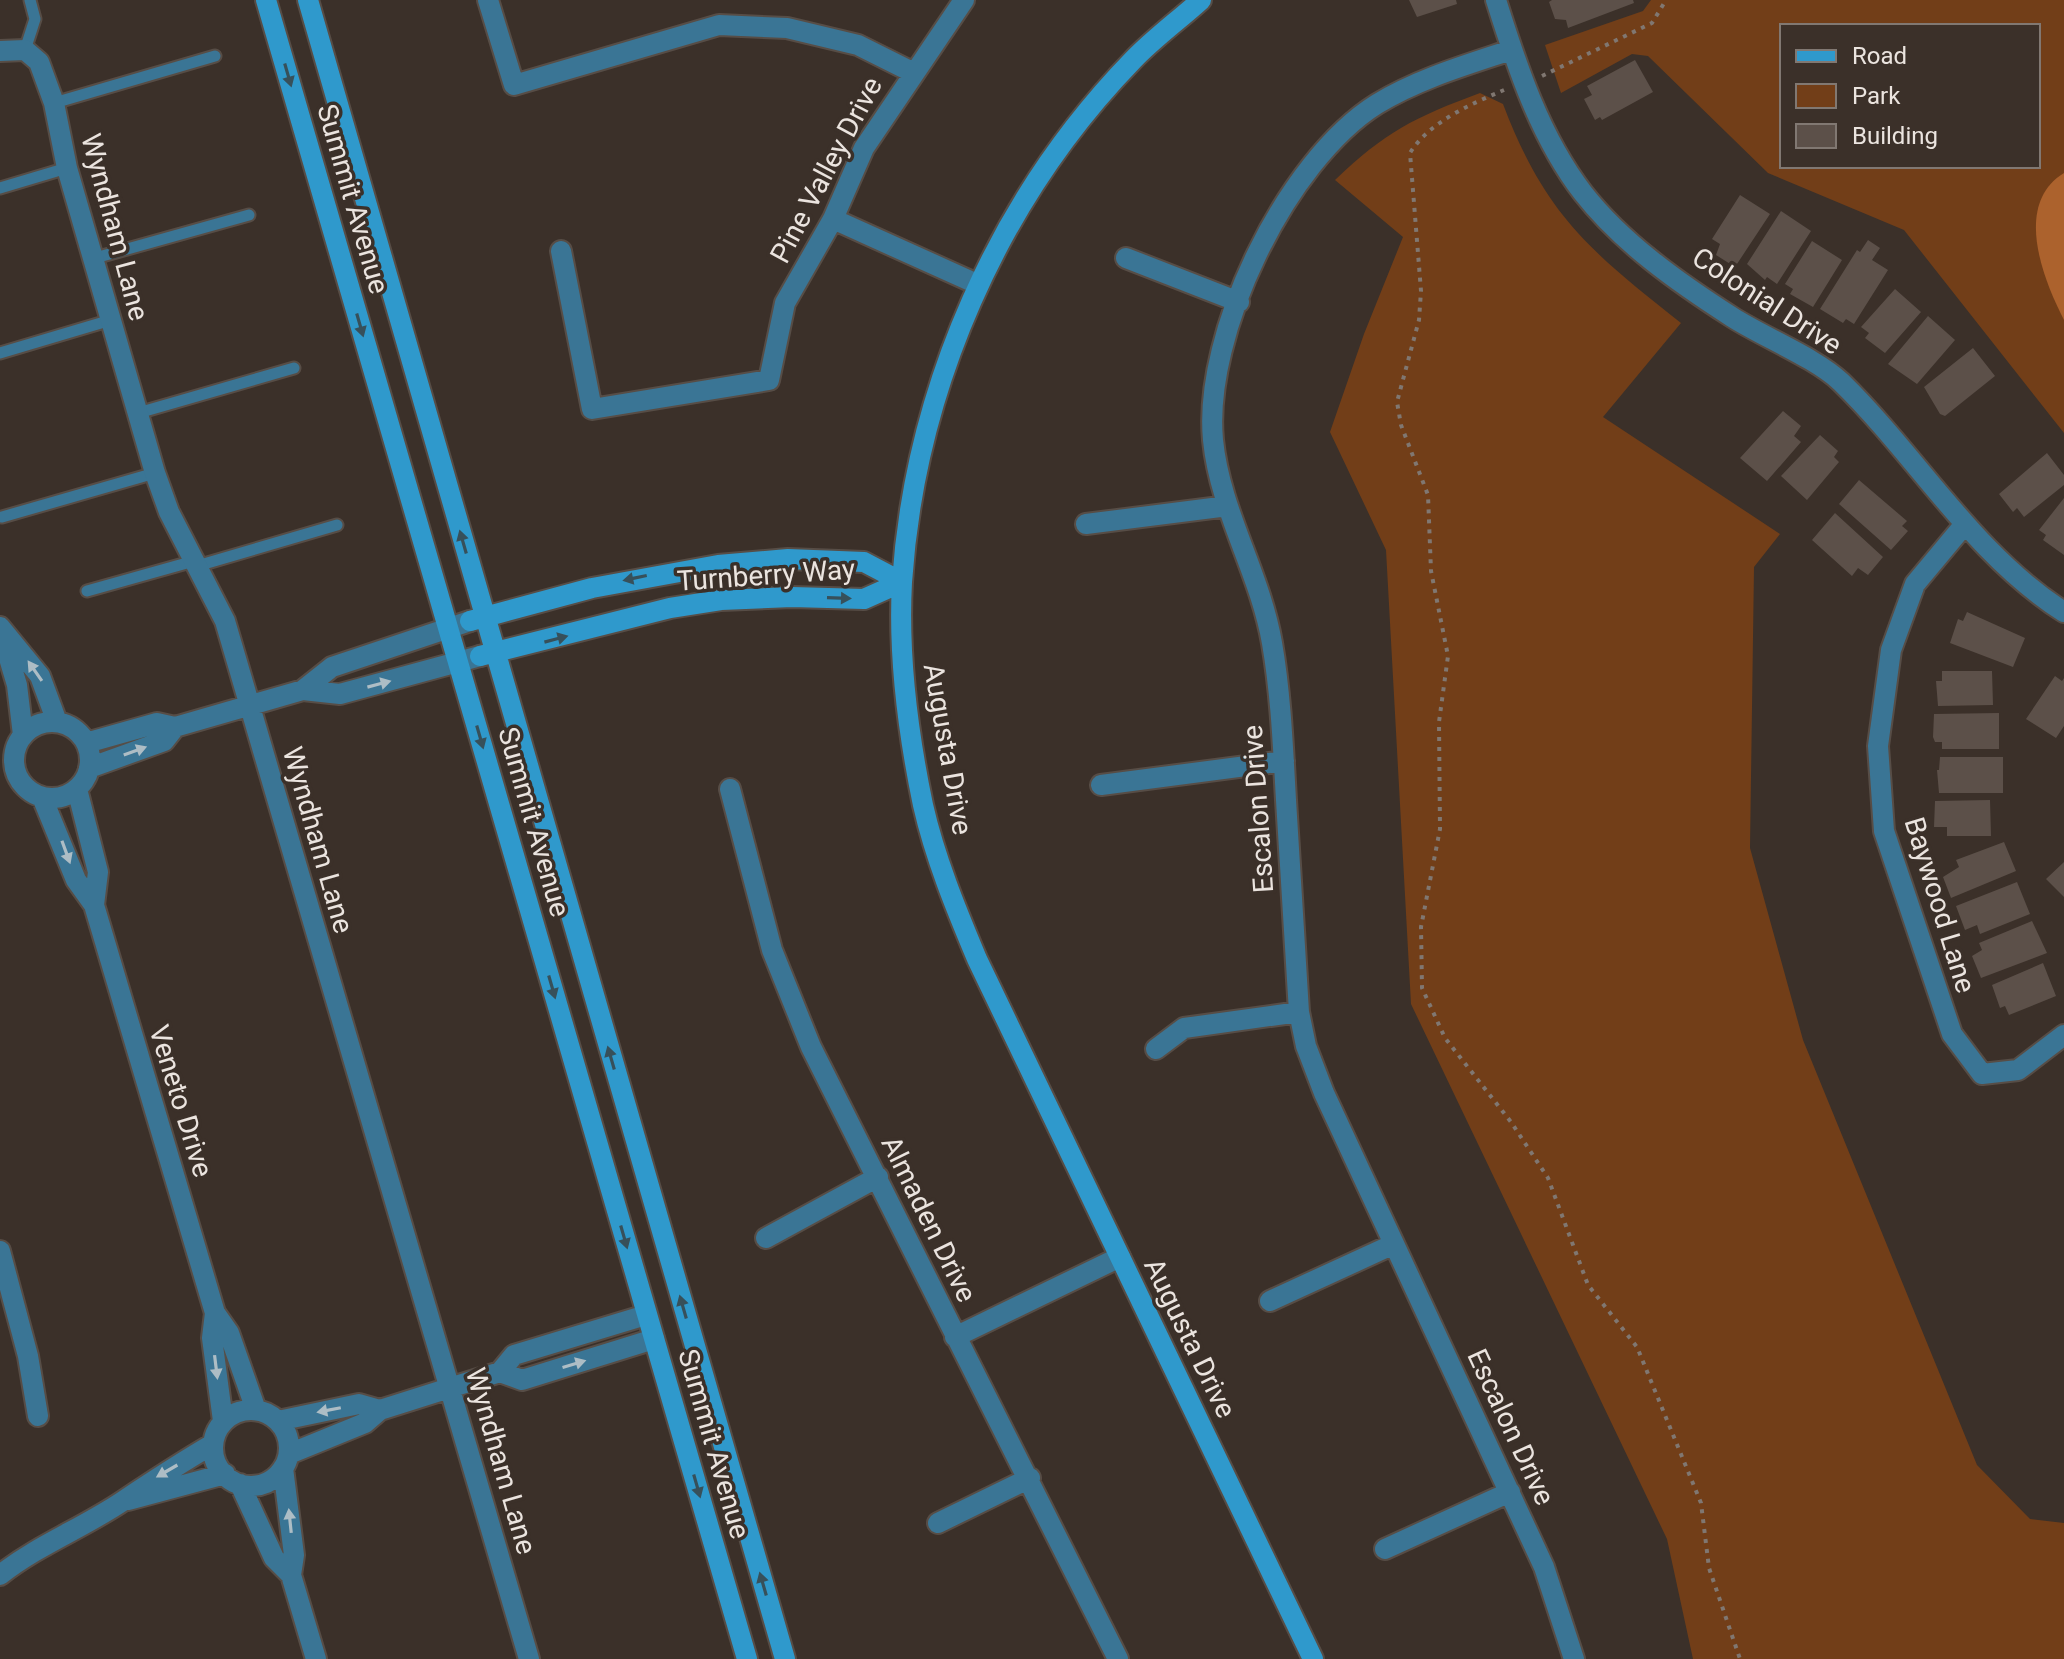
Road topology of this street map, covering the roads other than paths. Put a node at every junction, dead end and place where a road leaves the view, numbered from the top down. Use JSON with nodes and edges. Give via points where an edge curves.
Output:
{"nodes":[{"id":1,"x":30,"y":0,"type":"edge"},
{"id":2,"x":266,"y":0,"type":"edge"},
{"id":3,"x":308,"y":0,"type":"edge"},
{"id":4,"x":488,"y":0,"type":"edge"},
{"id":5,"x":964,"y":0,"type":"edge"},
{"id":6,"x":1201,"y":0,"type":"edge"},
{"id":7,"x":1496,"y":0,"type":"edge"},
{"id":8,"x":25,"y":50,"type":"junction"},
{"id":9,"x":1511,"y":50,"type":"junction"},
{"id":10,"x":0,"y":51,"type":"edge"},
{"id":11,"x":215,"y":56,"type":"dead end"},
{"id":12,"x":912,"y":72,"type":"junction"},
{"id":13,"x":54,"y":103,"type":"junction"},
{"id":14,"x":67,"y":168,"type":"junction"},
{"id":15,"x":0,"y":188,"type":"edge"},
{"id":16,"x":249,"y":215,"type":"dead end"},
{"id":17,"x":833,"y":219,"type":"junction"},
{"id":18,"x":561,"y":251,"type":"dead end"},
{"id":19,"x":95,"y":258,"type":"junction"},
{"id":20,"x":1126,"y":258,"type":"dead end"},
{"id":21,"x":977,"y":284,"type":"junction"},
{"id":22,"x":1239,"y":302,"type":"junction"},
{"id":23,"x":111,"y":320,"type":"junction"},
{"id":24,"x":0,"y":353,"type":"edge"},
{"id":25,"x":294,"y":368,"type":"dead end"},
{"id":26,"x":138,"y":413,"type":"junction"},
{"id":27,"x":155,"y":473,"type":"junction"},
{"id":28,"x":1228,"y":506,"type":"junction"},
{"id":29,"x":2,"y":517,"type":"dead end"},
{"id":30,"x":1086,"y":524,"type":"dead end"},
{"id":31,"x":1965,"y":524,"type":"junction"},
{"id":32,"x":337,"y":525,"type":"dead end"},
{"id":33,"x":196,"y":563,"type":"junction"},
{"id":34,"x":902,"y":582,"type":"junction"},
{"id":35,"x":87,"y":591,"type":"dead end"},
{"id":36,"x":2064,"y":612,"type":"edge"},
{"id":37,"x":477,"y":619,"type":"junction"},
{"id":38,"x":0,"y":627,"type":"edge"},
{"id":39,"x":449,"y":628,"type":"junction"},
{"id":40,"x":487,"y":654,"type":"junction"},
{"id":41,"x":459,"y":662,"type":"junction"},
{"id":42,"x":303,"y":690,"type":"junction"},
{"id":43,"x":249,"y":704,"type":"junction"},
{"id":44,"x":57,"y":722,"type":"junction"},
{"id":45,"x":175,"y":727,"type":"junction"},
{"id":46,"x":86,"y":743,"type":"junction"},
{"id":47,"x":13,"y":744,"type":"edge"},
{"id":48,"x":1284,"y":761,"type":"junction"},
{"id":49,"x":89,"y":768,"type":"junction"},
{"id":50,"x":21,"y":782,"type":"junction"},
{"id":51,"x":0,"y":783,"type":"edge"},
{"id":52,"x":1101,"y":785,"type":"dead end"},
{"id":53,"x":77,"y":789,"type":"junction"},
{"id":54,"x":730,"y":789,"type":"dead end"},
{"id":55,"x":42,"y":797,"type":"junction"},
{"id":56,"x":94,"y":905,"type":"junction"},
{"id":57,"x":1299,"y":1012,"type":"junction"},
{"id":58,"x":2064,"y":1035,"type":"edge"},
{"id":59,"x":1156,"y":1049,"type":"dead end"},
{"id":60,"x":878,"y":1177,"type":"junction"},
{"id":61,"x":766,"y":1238,"type":"dead end"},
{"id":62,"x":1394,"y":1244,"type":"junction"},
{"id":63,"x":0,"y":1251,"type":"edge"},
{"id":64,"x":1120,"y":1257,"type":"junction"},
{"id":65,"x":1270,"y":1301,"type":"dead end"},
{"id":66,"x":215,"y":1313,"type":"junction"},
{"id":67,"x":646,"y":1315,"type":"junction"},
{"id":68,"x":955,"y":1337,"type":"junction"},
{"id":69,"x":654,"y":1339,"type":"junction"},
{"id":70,"x":500,"y":1372,"type":"junction"},
{"id":71,"x":450,"y":1387,"type":"junction"},
{"id":72,"x":256,"y":1410,"type":"junction"},
{"id":73,"x":380,"y":1410,"type":"junction"},
{"id":74,"x":38,"y":1416,"type":"dead end"},
{"id":75,"x":223,"y":1421,"type":"junction"},
{"id":76,"x":278,"y":1421,"type":"junction"},
{"id":77,"x":213,"y":1444,"type":"junction"},
{"id":78,"x":286,"y":1461,"type":"junction"},
{"id":79,"x":1030,"y":1478,"type":"junction"},
{"id":80,"x":232,"y":1479,"type":"junction"},
{"id":81,"x":1510,"y":1492,"type":"junction"},
{"id":82,"x":124,"y":1501,"type":"junction"},
{"id":83,"x":938,"y":1523,"type":"dead end"},
{"id":84,"x":1385,"y":1549,"type":"dead end"},
{"id":85,"x":0,"y":1575,"type":"edge"},
{"id":86,"x":291,"y":1575,"type":"junction"},
{"id":87,"x":316,"y":1659,"type":"edge"},
{"id":88,"x":529,"y":1659,"type":"edge"},
{"id":89,"x":747,"y":1659,"type":"edge"},
{"id":90,"x":785,"y":1659,"type":"edge"},
{"id":91,"x":1118,"y":1659,"type":"edge"},
{"id":92,"x":1313,"y":1659,"type":"edge"},
{"id":93,"x":1574,"y":1659,"type":"edge"}],
"edges":[{"from":1,"to":8,"type":"lane","via":[[35,19]]},
{"from":2,"to":39,"type":"main road","name":"Summit Avenue","one_way":true},
{"from":37,"to":3,"type":"main road","name":"Summit Avenue","one_way":true},
{"from":4,"to":12,"type":"street","via":[[514,85],[719,25],[787,28],[858,45]]},
{"from":5,"to":12,"type":"street","name":"Pine Valley Drive"},
{"from":6,"to":21,"type":"main road","name":"Augusta Drive","via":[[1133,60],[1053,156]]},
{"from":7,"to":9,"type":"street","name":"Colonial Drive"},
{"from":8,"to":10,"type":"street"},
{"from":8,"to":13,"type":"street","name":"Wyndham Lane","via":[[39,62]]},
{"from":9,"to":22,"type":"street","name":"Escalon Drive","via":[[1401,91],[1345,128],[1282,205]]},
{"from":9,"to":31,"type":"street","name":"Colonial Drive","via":[[1545,133],[1583,193],[1626,239],[1731,317],[1838,379]]},
{"from":11,"to":13,"type":"lane"},
{"from":12,"to":17,"type":"street","name":"Pine Valley Drive","via":[[864,148]]},
{"from":13,"to":14,"type":"street","name":"Wyndham Lane"},
{"from":14,"to":15,"type":"lane"},
{"from":14,"to":19,"type":"street","name":"Wyndham Lane"},
{"from":16,"to":19,"type":"lane"},
{"from":17,"to":18,"type":"street","name":"Pine Valley Drive","via":[[785,303],[769,380],[592,409]]},
{"from":17,"to":21,"type":"street"},
{"from":19,"to":23,"type":"street","name":"Wyndham Lane"},
{"from":20,"to":22,"type":"street"},
{"from":21,"to":34,"type":"main road","name":"Augusta Drive","via":[[928,424]]},
{"from":22,"to":28,"type":"street","name":"Escalon Drive","via":[[1215,379],[1213,409],[1218,475]]},
{"from":23,"to":24,"type":"lane"},
{"from":23,"to":26,"type":"street","name":"Wyndham Lane"},
{"from":25,"to":26,"type":"lane"},
{"from":26,"to":27,"type":"street","name":"Wyndham Lane"},
{"from":27,"to":29,"type":"lane"},
{"from":27,"to":33,"type":"street","name":"Wyndham Lane"},
{"from":28,"to":30,"type":"street"},
{"from":28,"to":48,"type":"street","name":"Escalon Drive","via":[[1258,586],[1272,643]]},
{"from":31,"to":36,"type":"street","name":"Colonial Drive","via":[[2027,588]]},
{"from":31,"to":58,"type":"street","name":"Baywood Lane","via":[[1915,584],[1891,650],[1878,746],[1884,831],[1952,1034],[1982,1074],[2018,1070]]},
{"from":32,"to":33,"type":"lane"},
{"from":33,"to":35,"type":"lane"},
{"from":33,"to":43,"type":"street","name":"Wyndham Lane","via":[[225,621]]},
{"from":34,"to":37,"type":"main road","name":"Turnberry Way","one_way":true,"via":[[864,562],[788,559],[635,578]]},
{"from":40,"to":34,"type":"main road","name":"Turnberry Way","one_way":true,"via":[[670,608],[792,597],[864,599]]},
{"from":34,"to":64,"type":"main road","name":"Augusta Drive","via":[[910,726],[924,807],[947,885],[983,973]]},
{"from":37,"to":39,"type":"street"},
{"from":37,"to":40,"type":"main road","name":"Summit Avenue"},
{"from":44,"to":38,"type":"street","one_way":true,"via":[[40,676]]},
{"from":38,"to":47,"type":"street","via":[[17,685]]},
{"from":39,"to":41,"type":"main road","name":"Summit Avenue"},
{"from":39,"to":42,"type":"street","via":[[332,667]]},
{"from":40,"to":41,"type":"street"},
{"from":90,"to":40,"type":"main road","name":"Summit Avenue","one_way":true},
{"from":42,"to":41,"type":"street","one_way":true,"via":[[340,694]]},
{"from":41,"to":67,"type":"main road","name":"Summit Avenue","one_way":true},
{"from":42,"to":43,"type":"street"},
{"from":43,"to":45,"type":"street"},
{"from":43,"to":71,"type":"street","name":"Wyndham Lane"},
{"from":44,"to":46,"type":"street","via":[[75,729]]},
{"from":44,"to":47,"type":"street","via":[[35,725]]},
{"from":45,"to":46,"type":"street","via":[[157,723]]},
{"from":49,"to":45,"type":"street","one_way":true,"via":[[164,741]]},
{"from":46,"to":49,"type":"street"},
{"from":47,"to":50,"type":"street"},
{"from":48,"to":52,"type":"street"},
{"from":48,"to":57,"type":"street","name":"Escalon Drive"},
{"from":49,"to":53,"type":"street"},
{"from":50,"to":51,"type":"street"},
{"from":50,"to":55,"type":"street"},
{"from":53,"to":55,"type":"street","via":[[61,798]]},
{"from":53,"to":56,"type":"street","name":"Veneto Drive","via":[[98,872]]},
{"from":54,"to":60,"type":"street","name":"Almaden Drive","via":[[772,950],[811,1047]]},
{"from":55,"to":56,"type":"street","name":"Veneto Drive","one_way":true,"via":[[76,880]]},
{"from":56,"to":66,"type":"street","name":"Veneto Drive"},
{"from":57,"to":59,"type":"street","via":[[1184,1028]]},
{"from":57,"to":62,"type":"street","name":"Escalon Drive","via":[[1324,1093]]},
{"from":60,"to":61,"type":"street"},
{"from":60,"to":68,"type":"street","name":"Almaden Drive"},
{"from":62,"to":65,"type":"street"},
{"from":62,"to":81,"type":"street","name":"Escalon Drive"},
{"from":63,"to":74,"type":"street"},
{"from":64,"to":68,"type":"street"},
{"from":64,"to":92,"type":"main road","name":"Augusta Drive"},
{"from":66,"to":72,"type":"street","name":"Veneto Drive","via":[[229,1333]]},
{"from":66,"to":75,"type":"street","name":"Veneto Drive","one_way":true,"via":[[212,1338]]},
{"from":67,"to":69,"type":"main road","name":"Summit Avenue"},
{"from":67,"to":70,"type":"street","via":[[514,1355]]},
{"from":68,"to":79,"type":"street","name":"Almaden Drive"},
{"from":70,"to":69,"type":"street","one_way":true,"via":[[522,1380]]},
{"from":69,"to":89,"type":"main road","name":"Summit Avenue","one_way":true},
{"from":70,"to":71,"type":"street"},
{"from":71,"to":73,"type":"street"},
{"from":71,"to":88,"type":"street","name":"Wyndham Lane"},
{"from":72,"to":75,"type":"street"},
{"from":72,"to":76,"type":"street"},
{"from":73,"to":76,"type":"street","one_way":true,"via":[[359,1404]]},
{"from":73,"to":78,"type":"street","via":[[365,1423]]},
{"from":75,"to":77,"type":"street"},
{"from":76,"to":78,"type":"street","via":[[289,1442]]},
{"from":77,"to":80,"type":"street","via":[[214,1457]]},
{"from":77,"to":82,"type":"street","one_way":true},
{"from":78,"to":80,"type":"street","via":[[266,1483]]},
{"from":86,"to":78,"type":"street","one_way":true},
{"from":79,"to":83,"type":"street"},
{"from":79,"to":91,"type":"street","name":"Almaden Drive"},
{"from":80,"to":82,"type":"street"},
{"from":80,"to":86,"type":"street","via":[[274,1558]]},
{"from":81,"to":84,"type":"street"},
{"from":81,"to":93,"type":"street","name":"Escalon Drive","via":[[1544,1567]]},
{"from":82,"to":85,"type":"street"},
{"from":86,"to":87,"type":"street"}]}
